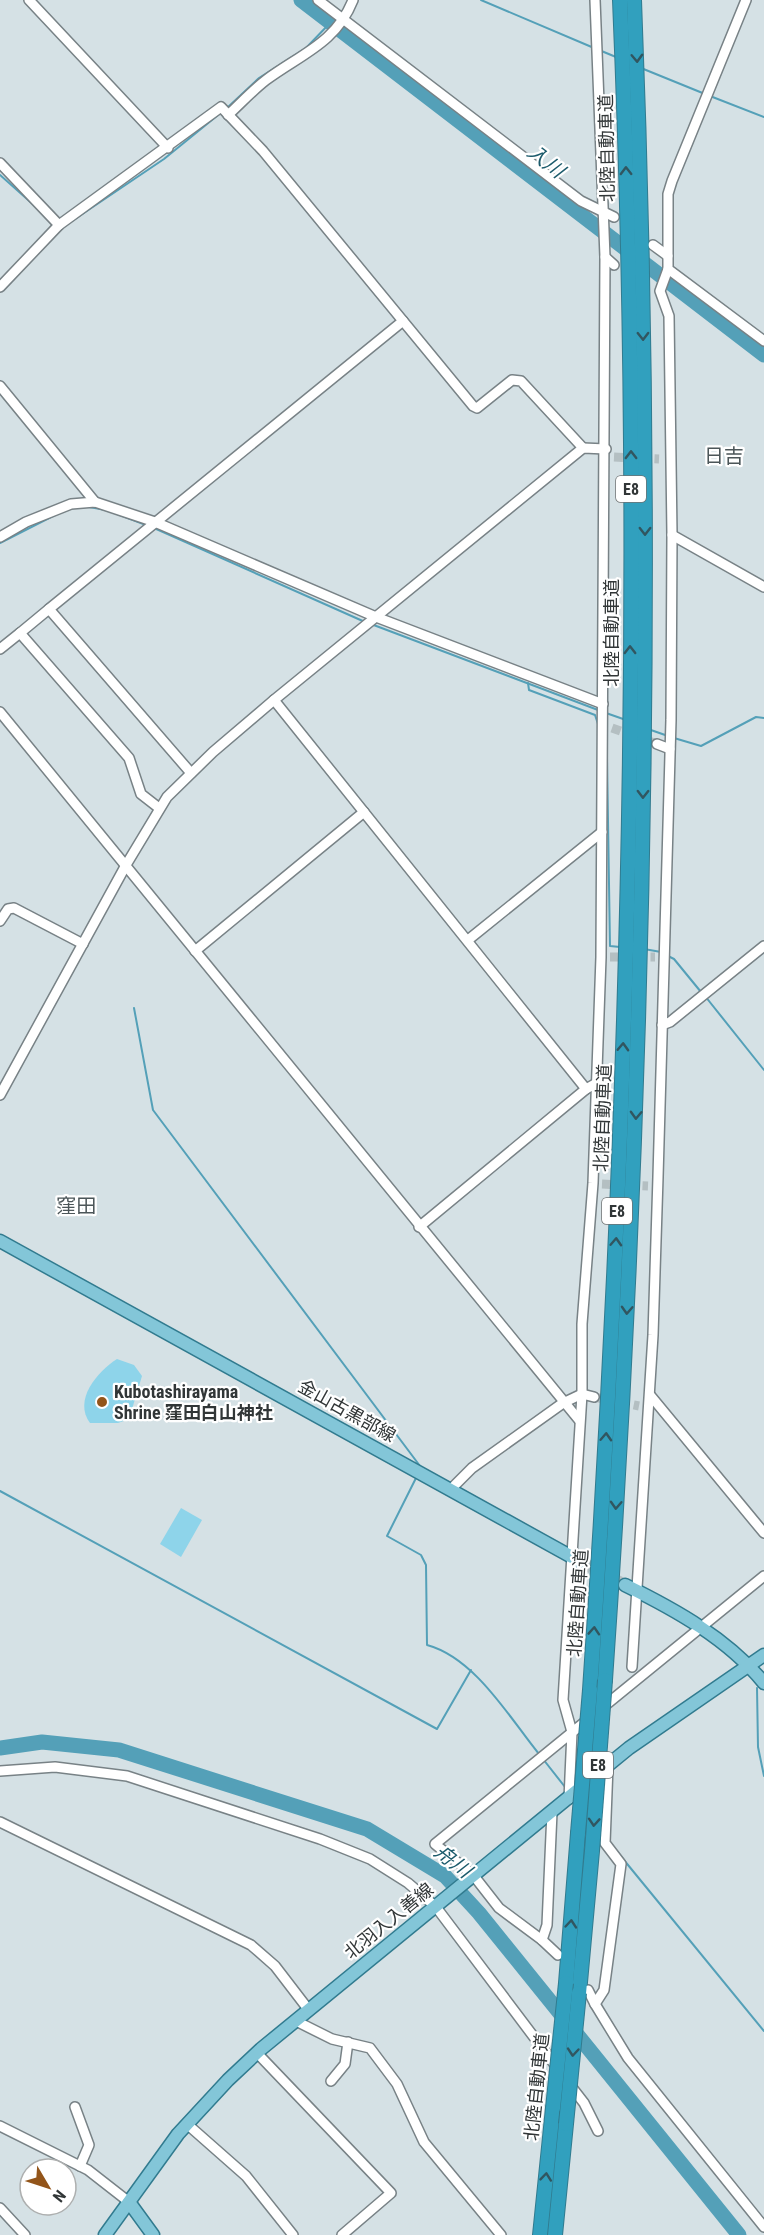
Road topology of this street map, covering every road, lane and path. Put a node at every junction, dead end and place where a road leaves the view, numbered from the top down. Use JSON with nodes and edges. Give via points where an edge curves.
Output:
{"nodes":[{"id":1,"x":29,"y":0,"type":"edge"},
{"id":2,"x":318,"y":0,"type":"edge"},
{"id":3,"x":353,"y":0,"type":"edge"},
{"id":4,"x":595,"y":0,"type":"edge"},
{"id":5,"x":620,"y":0,"type":"edge"},
{"id":6,"x":634,"y":0,"type":"edge"},
{"id":7,"x":747,"y":0,"type":"edge"},
{"id":8,"x":344,"y":20,"type":"junction"},
{"id":9,"x":228,"y":115,"type":"junction"},
{"id":10,"x":168,"y":148,"type":"junction"},
{"id":11,"x":0,"y":163,"type":"edge"},
{"id":12,"x":603,"y":217,"type":"junction"},
{"id":13,"x":614,"y":217,"type":"dead end"},
{"id":14,"x":59,"y":225,"type":"junction"},
{"id":15,"x":647,"y":243,"type":"junction"},
{"id":16,"x":669,"y":256,"type":"junction"},
{"id":17,"x":605,"y":257,"type":"junction"},
{"id":18,"x":614,"y":265,"type":"dead end"},
{"id":19,"x":668,"y":268,"type":"junction"},
{"id":20,"x":0,"y":288,"type":"edge"},
{"id":21,"x":403,"y":321,"type":"junction"},
{"id":22,"x":764,"y":341,"type":"edge"},
{"id":23,"x":0,"y":386,"type":"edge"},
{"id":24,"x":583,"y":448,"type":"junction"},
{"id":25,"x":608,"y":454,"type":"junction"},
{"id":26,"x":659,"y":459,"type":"tunnel mouth"},
{"id":27,"x":671,"y":459,"type":"junction"},
{"id":28,"x":94,"y":502,"type":"junction"},
{"id":29,"x":155,"y":522,"type":"junction"},
{"id":30,"x":672,"y":535,"type":"junction"},
{"id":31,"x":0,"y":537,"type":"edge"},
{"id":32,"x":764,"y":587,"type":"edge"},
{"id":33,"x":49,"y":609,"type":"junction"},
{"id":34,"x":376,"y":617,"type":"junction"},
{"id":35,"x":20,"y":633,"type":"junction"},
{"id":36,"x":0,"y":650,"type":"edge"},
{"id":37,"x":274,"y":700,"type":"junction"},
{"id":38,"x":603,"y":704,"type":"junction"},
{"id":39,"x":0,"y":712,"type":"edge"},
{"id":40,"x":657,"y":744,"type":"tunnel mouth"},
{"id":41,"x":669,"y":749,"type":"junction"},
{"id":42,"x":191,"y":773,"type":"junction"},
{"id":43,"x":159,"y":808,"type":"junction"},
{"id":44,"x":364,"y":812,"type":"junction"},
{"id":45,"x":602,"y":832,"type":"junction"},
{"id":46,"x":126,"y":865,"type":"junction"},
{"id":47,"x":0,"y":921,"type":"edge"},
{"id":48,"x":468,"y":940,"type":"junction"},
{"id":49,"x":83,"y":944,"type":"junction"},
{"id":50,"x":764,"y":946,"type":"edge"},
{"id":51,"x":195,"y":951,"type":"junction"},
{"id":52,"x":662,"y":1025,"type":"junction"},
{"id":53,"x":595,"y":1083,"type":"junction"},
{"id":54,"x":586,"y":1089,"type":"junction"},
{"id":55,"x":0,"y":1095,"type":"edge"},
{"id":56,"x":648,"y":1186,"type":"tunnel mouth"},
{"id":57,"x":658,"y":1186,"type":"junction"},
{"id":58,"x":419,"y":1227,"type":"junction"},
{"id":59,"x":0,"y":1240,"type":"edge"},
{"id":60,"x":582,"y":1394,"type":"junction"},
{"id":61,"x":594,"y":1397,"type":"tunnel mouth"},
{"id":62,"x":650,"y":1400,"type":"junction"},
{"id":63,"x":563,"y":1403,"type":"junction"},
{"id":64,"x":639,"y":1406,"type":"tunnel mouth"},
{"id":65,"x":579,"y":1420,"type":"junction"},
{"id":66,"x":451,"y":1489,"type":"junction"},
{"id":67,"x":764,"y":1533,"type":"edge"},
{"id":68,"x":576,"y":1559,"type":"junction"},
{"id":69,"x":764,"y":1576,"type":"edge"},
{"id":70,"x":625,"y":1585,"type":"tunnel mouth"},
{"id":71,"x":639,"y":1592,"type":"junction"},
{"id":72,"x":702,"y":1628,"type":"junction"},
{"id":73,"x":764,"y":1655,"type":"edge"},
{"id":74,"x":749,"y":1665,"type":"junction"},
{"id":75,"x":632,"y":1667,"type":"dead end"},
{"id":76,"x":764,"y":1683,"type":"edge"},
{"id":77,"x":572,"y":1732,"type":"junction"},
{"id":78,"x":608,"y":1766,"type":"junction"},
{"id":79,"x":0,"y":1772,"type":"edge"},
{"id":80,"x":569,"y":1798,"type":"junction"},
{"id":81,"x":552,"y":1812,"type":"junction"},
{"id":82,"x":0,"y":1822,"type":"edge"},
{"id":83,"x":472,"y":1877,"type":"junction"},
{"id":84,"x":436,"y":1907,"type":"junction"},
{"id":85,"x":542,"y":1940,"type":"junction"},
{"id":86,"x":558,"y":1956,"type":"dead end"},
{"id":87,"x":584,"y":1992,"type":"junction"},
{"id":88,"x":595,"y":2004,"type":"junction"},
{"id":89,"x":308,"y":2009,"type":"junction"},
{"id":90,"x":296,"y":2021,"type":"junction"},
{"id":91,"x":348,"y":2042,"type":"junction"},
{"id":92,"x":257,"y":2053,"type":"junction"},
{"id":93,"x":331,"y":2081,"type":"dead end"},
{"id":94,"x":75,"y":2107,"type":"dead end"},
{"id":95,"x":187,"y":2124,"type":"junction"},
{"id":96,"x":0,"y":2126,"type":"edge"},
{"id":97,"x":598,"y":2131,"type":"dead end"},
{"id":98,"x":80,"y":2166,"type":"junction"},
{"id":99,"x":129,"y":2202,"type":"junction"},
{"id":100,"x":0,"y":2208,"type":"edge"},
{"id":101,"x":763,"y":2224,"type":"edge"},
{"id":102,"x":25,"y":2235,"type":"edge"},
{"id":103,"x":105,"y":2235,"type":"edge"},
{"id":104,"x":153,"y":2235,"type":"edge"},
{"id":105,"x":293,"y":2235,"type":"edge"},
{"id":106,"x":342,"y":2235,"type":"edge"},
{"id":107,"x":501,"y":2235,"type":"edge"},
{"id":108,"x":540,"y":2235,"type":"edge"},
{"id":109,"x":555,"y":2235,"type":"edge"}],
"edges":[{"from":1,"to":10,"type":"street"},
{"from":2,"to":8,"type":"street"},
{"from":3,"to":8,"type":"street"},
{"from":4,"to":12,"type":"street"},
{"from":108,"to":5,"type":"highway","name":"北陸自動車道","number":"E8","one_way":true,"bridge":true,"via":[[590,1690],[618,1198],[630,731],[628,270]]},
{"from":6,"to":15,"type":"highway","name":"北陸自動車道","number":"E8","one_way":true},
{"from":7,"to":16,"type":"street","via":[[668,194]]},
{"from":8,"to":9,"type":"street","via":[[333,35],[265,81]]},
{"from":8,"to":12,"type":"street"},
{"from":9,"to":10,"type":"street","via":[[221,107]]},
{"from":9,"to":21,"type":"street","via":[[263,151]]},
{"from":10,"to":14,"type":"street"},
{"from":11,"to":14,"type":"street"},
{"from":12,"to":13,"type":"street"},
{"from":12,"to":17,"type":"street"},
{"from":14,"to":20,"type":"street"},
{"from":15,"to":16,"type":"street"},
{"from":15,"to":87,"type":"highway","name":"北陸自動車道","number":"E8","one_way":true,"bridge":true,"via":[[642,278],[644,736],[632,1198]]},
{"from":16,"to":19,"type":"street"},
{"from":17,"to":18,"type":"street"},
{"from":17,"to":25,"type":"street"},
{"from":19,"to":22,"type":"street"},
{"from":19,"to":27,"type":"street","via":[[657,294],[669,316]]},
{"from":21,"to":24,"type":"street","via":[[473,406],[477,408],[512,380],[521,381]]},
{"from":21,"to":29,"type":"street"},
{"from":23,"to":28,"type":"street"},
{"from":24,"to":25,"type":"street"},
{"from":24,"to":34,"type":"street"},
{"from":25,"to":38,"type":"street"},
{"from":26,"to":27,"type":"street"},
{"from":27,"to":30,"type":"street"},
{"from":28,"to":29,"type":"street"},
{"from":28,"to":31,"type":"street","via":[[70,504]]},
{"from":29,"to":33,"type":"street"},
{"from":29,"to":34,"type":"street"},
{"from":30,"to":32,"type":"street"},
{"from":30,"to":41,"type":"street"},
{"from":33,"to":35,"type":"street"},
{"from":33,"to":42,"type":"street"},
{"from":34,"to":37,"type":"street"},
{"from":34,"to":38,"type":"street"},
{"from":35,"to":36,"type":"street"},
{"from":35,"to":43,"type":"street","via":[[129,758],[141,794]]},
{"from":37,"to":42,"type":"street"},
{"from":37,"to":44,"type":"street"},
{"from":38,"to":45,"type":"street","via":[[608,727]]},
{"from":39,"to":46,"type":"street"},
{"from":40,"to":41,"type":"street"},
{"from":41,"to":52,"type":"street","via":[[659,957]]},
{"from":42,"to":43,"type":"street"},
{"from":43,"to":46,"type":"street"},
{"from":44,"to":48,"type":"street"},
{"from":44,"to":51,"type":"street"},
{"from":45,"to":48,"type":"street"},
{"from":45,"to":53,"type":"street","via":[[605,957]]},
{"from":46,"to":49,"type":"street"},
{"from":46,"to":51,"type":"street"},
{"from":47,"to":49,"type":"street","via":[[8,909],[14,908]]},
{"from":48,"to":54,"type":"street"},
{"from":49,"to":55,"type":"street"},
{"from":50,"to":52,"type":"street"},
{"from":51,"to":58,"type":"street"},
{"from":52,"to":57,"type":"street"},
{"from":53,"to":54,"type":"street"},
{"from":53,"to":60,"type":"street","via":[[598,1184],[582,1324]]},
{"from":54,"to":58,"type":"street"},
{"from":56,"to":57,"type":"street"},
{"from":57,"to":62,"type":"street"},
{"from":58,"to":63,"type":"street"},
{"from":59,"to":66,"type":"main road","name":"金山古黒部線"},
{"from":60,"to":61,"type":"street"},
{"from":60,"to":63,"type":"street"},
{"from":60,"to":65,"type":"street"},
{"from":62,"to":64,"type":"street"},
{"from":62,"to":67,"type":"street"},
{"from":62,"to":71,"type":"street"},
{"from":63,"to":65,"type":"street"},
{"from":63,"to":66,"type":"street","via":[[472,1468]]},
{"from":65,"to":68,"type":"street"},
{"from":66,"to":68,"type":"main road","name":"金山古黒部線"},
{"from":68,"to":77,"type":"street","via":[[563,1700]]},
{"from":69,"to":72,"type":"street"},
{"from":70,"to":71,"type":"main road"},
{"from":71,"to":72,"type":"main road"},
{"from":71,"to":75,"type":"street"},
{"from":72,"to":74,"type":"main road"},
{"from":72,"to":77,"type":"street"},
{"from":73,"to":74,"type":"main road","name":"北羽入入善線"},
{"from":74,"to":76,"type":"main road"},
{"from":74,"to":78,"type":"main road","name":"北羽入入善線"},
{"from":77,"to":80,"type":"street"},
{"from":77,"to":83,"type":"street","via":[[435,1844]]},
{"from":78,"to":80,"type":"main road","name":"北羽入入善線"},
{"from":78,"to":88,"type":"street","via":[[605,1843],[621,1864],[604,1990]]},
{"from":79,"to":84,"type":"street","via":[[55,1767],[127,1776],[370,1859],[408,1882]]},
{"from":80,"to":81,"type":"main road","name":"北羽入入善線"},
{"from":81,"to":83,"type":"main road","name":"北羽入入善線"},
{"from":81,"to":85,"type":"street","via":[[547,1925]]},
{"from":82,"to":89,"type":"street","via":[[251,1945],[275,1966]]},
{"from":83,"to":84,"type":"main road","name":"北羽入入善線"},
{"from":83,"to":85,"type":"street","via":[[499,1908]]},
{"from":84,"to":89,"type":"main road","name":"北羽入入善線"},
{"from":84,"to":97,"type":"street","via":[[584,2103]]},
{"from":85,"to":86,"type":"street"},
{"from":87,"to":88,"type":"street"},
{"from":87,"to":109,"type":"highway","name":"北陸自動車道","number":"E8","one_way":true,"bridge":true},
{"from":88,"to":101,"type":"street","via":[[628,2058]]},
{"from":89,"to":90,"type":"main road","name":"北羽入入善線"},
{"from":90,"to":91,"type":"street","via":[[332,2039]]},
{"from":90,"to":92,"type":"main road","name":"北羽入入善線"},
{"from":91,"to":93,"type":"street","via":[[345,2064]]},
{"from":91,"to":107,"type":"street","via":[[370,2048],[398,2084],[424,2142]]},
{"from":92,"to":95,"type":"main road","name":"北羽入入善線"},
{"from":92,"to":106,"type":"street","via":[[391,2193]]},
{"from":94,"to":98,"type":"street","via":[[89,2145]]},
{"from":95,"to":99,"type":"main road","name":"北羽入入善線"},
{"from":95,"to":105,"type":"street","via":[[246,2176]]},
{"from":96,"to":98,"type":"street"},
{"from":98,"to":99,"type":"street"},
{"from":99,"to":103,"type":"main road","name":"北羽入入善線"},
{"from":99,"to":104,"type":"main road"},
{"from":100,"to":102,"type":"street"}]}
